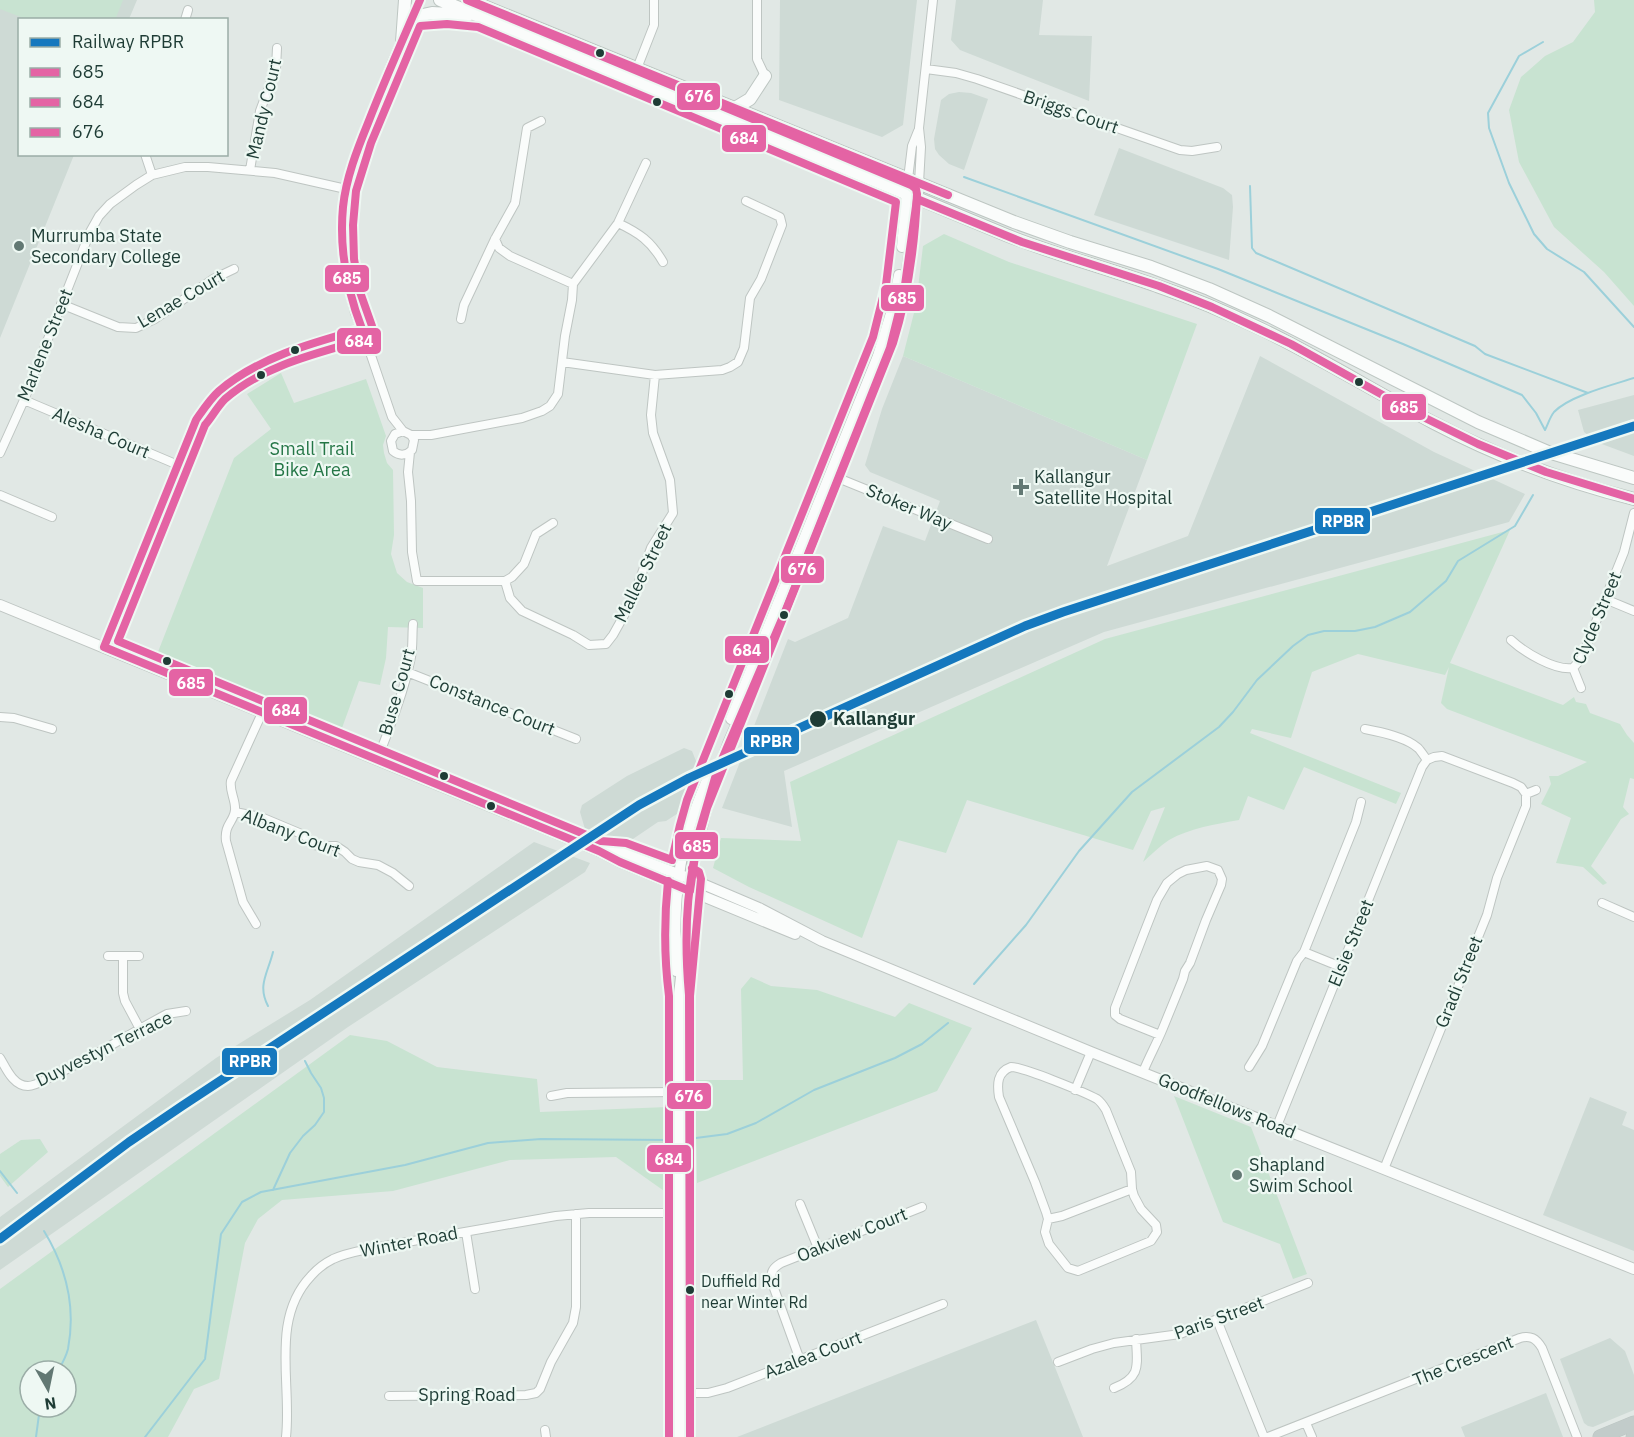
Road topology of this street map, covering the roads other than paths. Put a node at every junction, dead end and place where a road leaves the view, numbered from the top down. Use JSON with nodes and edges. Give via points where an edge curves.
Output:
{"nodes":[{"id":1,"x":405,"y":0,"type":"edge"},
{"id":2,"x":420,"y":0,"type":"edge"},
{"id":3,"x":440,"y":0,"type":"edge"},
{"id":4,"x":469,"y":0,"type":"edge"},
{"id":5,"x":654,"y":0,"type":"edge"},
{"id":6,"x":757,"y":0,"type":"edge"},
{"id":7,"x":933,"y":0,"type":"edge"},
{"id":8,"x":413,"y":17,"type":"junction"},
{"id":9,"x":481,"y":17,"type":"junction"},
{"id":10,"x":402,"y":42,"type":"junction"},
{"id":11,"x":277,"y":48,"type":"dead end"},
{"id":12,"x":926,"y":69,"type":"junction"},
{"id":13,"x":635,"y":74,"type":"junction"},
{"id":14,"x":765,"y":76,"type":"joint"},
{"id":15,"x":735,"y":108,"type":"junction"},
{"id":16,"x":541,"y":121,"type":"dead end"},
{"id":17,"x":1217,"y":147,"type":"dead end"},
{"id":18,"x":146,"y":156,"type":"edge"},
{"id":19,"x":646,"y":164,"type":"dead end"},
{"id":20,"x":250,"y":170,"type":"junction"},
{"id":21,"x":152,"y":175,"type":"junction"},
{"id":22,"x":914,"y":181,"type":"junction"},
{"id":23,"x":346,"y":189,"type":"junction"},
{"id":24,"x":912,"y":197,"type":"junction"},
{"id":25,"x":746,"y":201,"type":"dead end"},
{"id":26,"x":618,"y":223,"type":"junction"},
{"id":27,"x":495,"y":239,"type":"junction"},
{"id":28,"x":663,"y":262,"type":"dead end"},
{"id":29,"x":234,"y":269,"type":"dead end"},
{"id":30,"x":573,"y":284,"type":"junction"},
{"id":31,"x":61,"y":304,"type":"junction"},
{"id":32,"x":461,"y":319,"type":"dead end"},
{"id":33,"x":362,"y":329,"type":"junction"},
{"id":34,"x":562,"y":362,"type":"junction"},
{"id":35,"x":656,"y":375,"type":"junction"},
{"id":36,"x":24,"y":400,"type":"junction"},
{"id":37,"x":392,"y":417,"type":"junction"},
{"id":38,"x":407,"y":433,"type":"junction"},
{"id":39,"x":431,"y":435,"type":"junction"},
{"id":40,"x":393,"y":436,"type":"junction"},
{"id":41,"x":412,"y":449,"type":"junction"},
{"id":42,"x":0,"y":453,"type":"edge"},
{"id":43,"x":399,"y":455,"type":"junction"},
{"id":44,"x":178,"y":465,"type":"junction"},
{"id":45,"x":408,"y":472,"type":"junction"},
{"id":46,"x":835,"y":476,"type":"junction"},
{"id":47,"x":1634,"y":478,"type":"edge"},
{"id":48,"x":0,"y":495,"type":"edge"},
{"id":49,"x":1634,"y":499,"type":"edge"},
{"id":50,"x":1634,"y":513,"type":"edge"},
{"id":51,"x":52,"y":517,"type":"dead end"},
{"id":52,"x":553,"y":523,"type":"dead end"},
{"id":53,"x":988,"y":539,"type":"dead end"},
{"id":54,"x":505,"y":581,"type":"junction"},
{"id":55,"x":1605,"y":599,"type":"junction"},
{"id":56,"x":0,"y":605,"type":"edge"},
{"id":57,"x":1634,"y":611,"type":"edge"},
{"id":58,"x":413,"y":624,"type":"dead end"},
{"id":59,"x":1511,"y":640,"type":"dead end"},
{"id":60,"x":104,"y":647,"type":"junction"},
{"id":61,"x":1573,"y":668,"type":"junction"},
{"id":62,"x":407,"y":672,"type":"junction"},
{"id":63,"x":1581,"y":688,"type":"dead end"},
{"id":64,"x":262,"y":713,"type":"junction"},
{"id":65,"x":0,"y":717,"type":"edge"},
{"id":66,"x":52,"y":729,"type":"dead end"},
{"id":67,"x":1365,"y":729,"type":"dead end"},
{"id":68,"x":576,"y":739,"type":"dead end"},
{"id":69,"x":377,"y":760,"type":"junction"},
{"id":70,"x":1426,"y":760,"type":"junction"},
{"id":71,"x":1536,"y":790,"type":"dead end"},
{"id":72,"x":1526,"y":794,"type":"junction"},
{"id":73,"x":1361,"y":802,"type":"dead end"},
{"id":74,"x":235,"y":812,"type":"junction"},
{"id":75,"x":679,"y":881,"type":"junction"},
{"id":76,"x":690,"y":885,"type":"junction"},
{"id":77,"x":409,"y":886,"type":"dead end"},
{"id":78,"x":1602,"y":903,"type":"dead end"},
{"id":79,"x":1634,"y":917,"type":"edge"},
{"id":80,"x":256,"y":924,"type":"dead end"},
{"id":81,"x":1304,"y":952,"type":"junction"},
{"id":82,"x":108,"y":956,"type":"dead end"},
{"id":83,"x":123,"y":956,"type":"junction"},
{"id":84,"x":139,"y":956,"type":"dead end"},
{"id":85,"x":1341,"y":967,"type":"junction"},
{"id":86,"x":679,"y":996,"type":"junction"},
{"id":87,"x":186,"y":1011,"type":"dead end"},
{"id":88,"x":140,"y":1029,"type":"junction"},
{"id":89,"x":1160,"y":1035,"type":"junction"},
{"id":90,"x":1091,"y":1052,"type":"junction"},
{"id":91,"x":0,"y":1058,"type":"edge"},
{"id":92,"x":1250,"y":1067,"type":"dead end"},
{"id":93,"x":1143,"y":1072,"type":"junction"},
{"id":94,"x":1075,"y":1090,"type":"junction"},
{"id":95,"x":679,"y":1092,"type":"junction"},
{"id":96,"x":551,"y":1096,"type":"dead end"},
{"id":97,"x":1276,"y":1126,"type":"junction"},
{"id":98,"x":1384,"y":1169,"type":"junction"},
{"id":99,"x":1132,"y":1189,"type":"junction"},
{"id":100,"x":800,"y":1204,"type":"dead end"},
{"id":101,"x":922,"y":1207,"type":"dead end"},
{"id":102,"x":680,"y":1213,"type":"junction"},
{"id":103,"x":576,"y":1214,"type":"junction"},
{"id":104,"x":1048,"y":1219,"type":"junction"},
{"id":105,"x":466,"y":1232,"type":"junction"},
{"id":106,"x":818,"y":1248,"type":"junction"},
{"id":107,"x":1634,"y":1269,"type":"edge"},
{"id":108,"x":1308,"y":1283,"type":"dead end"},
{"id":109,"x":475,"y":1289,"type":"dead end"},
{"id":110,"x":943,"y":1304,"type":"dead end"},
{"id":111,"x":1217,"y":1320,"type":"junction"},
{"id":112,"x":1136,"y":1339,"type":"junction"},
{"id":113,"x":800,"y":1360,"type":"junction"},
{"id":114,"x":1058,"y":1362,"type":"dead end"},
{"id":115,"x":1114,"y":1388,"type":"dead end"},
{"id":116,"x":680,"y":1393,"type":"junction"},
{"id":117,"x":389,"y":1395,"type":"dead end"},
{"id":118,"x":1634,"y":1422,"type":"edge"},
{"id":119,"x":1306,"y":1423,"type":"junction"},
{"id":120,"x":286,"y":1437,"type":"edge"},
{"id":121,"x":680,"y":1437,"type":"edge"},
{"id":122,"x":1266,"y":1437,"type":"edge"},
{"id":123,"x":1312,"y":1437,"type":"edge"},
{"id":124,"x":1577,"y":1437,"type":"edge"},
{"id":125,"x":1600,"y":1437,"type":"edge"}],
"edges":[{"from":1,"to":10,"type":"main road"},
{"from":2,"to":8,"type":"street"},
{"from":3,"to":9,"type":"main road"},
{"from":4,"to":13,"type":"main road"},
{"from":5,"to":13,"type":"street","via":[[654,25]]},
{"from":6,"to":14,"type":"street","via":[[757,59]]},
{"from":7,"to":12,"type":"street"},
{"from":8,"to":9,"type":"main road","via":[[432,13]]},
{"from":8,"to":10,"type":"street"},
{"from":9,"to":13,"type":"main road"},
{"from":10,"to":23,"type":"street"},
{"from":11,"to":20,"type":"street","name":"Mandy Court","via":[[276,68],[260,111]]},
{"from":12,"to":17,"type":"street","name":"Briggs Court","via":[[977,79],[1180,150]]},
{"from":12,"to":22,"type":"street","via":[[919,128],[921,147]]},
{"from":13,"to":15,"type":"main road"},
{"from":13,"to":24,"type":"main road"},
{"from":14,"to":15,"type":"main road","via":[[750,99]]},
{"from":15,"to":22,"type":"main road"},
{"from":16,"to":27,"type":"street","via":[[527,128],[515,203]]},
{"from":18,"to":21,"type":"street"},
{"from":19,"to":26,"type":"street"},
{"from":20,"to":21,"type":"street","name":"Marlene Street","via":[[185,167]]},
{"from":20,"to":23,"type":"street","name":"Marlene Street"},
{"from":21,"to":31,"type":"street","name":"Marlene Street","via":[[99,216]]},
{"from":22,"to":24,"type":"street"},
{"from":22,"to":47,"type":"main road","via":[[1042,232],[1209,289],[1493,429],[1548,452]]},
{"from":23,"to":33,"type":"street","via":[[344,259],[351,301]]},
{"from":24,"to":46,"type":"street","via":[[892,310]]},
{"from":24,"to":49,"type":"main road","via":[[1022,242],[1212,307],[1292,344],[1478,444],[1546,472]]},
{"from":25,"to":35,"type":"street","via":[[780,218],[782,225],[750,298],[744,348],[738,362],[722,370]]},
{"from":26,"to":28,"type":"street","via":[[654,246]]},
{"from":26,"to":30,"type":"street"},
{"from":27,"to":30,"type":"street","via":[[510,256]]},
{"from":27,"to":32,"type":"street"},
{"from":29,"to":31,"type":"street","name":"Lenae Court","via":[[136,328],[118,327]]},
{"from":30,"to":34,"type":"street"},
{"from":31,"to":36,"type":"street","name":"Marlene Street"},
{"from":33,"to":37,"type":"street"},
{"from":33,"to":44,"type":"street","via":[[302,346],[249,370],[218,393],[196,420]]},
{"from":34,"to":35,"type":"street"},
{"from":34,"to":39,"type":"street","via":[[558,394],[542,411]]},
{"from":35,"to":54,"type":"street","name":"Mallee Street","via":[[653,433],[669,480],[673,513],[651,548],[632,601],[613,635],[606,644],[589,645],[522,611],[510,598]]},
{"from":36,"to":42,"type":"street","name":"Marlene Street"},
{"from":36,"to":44,"type":"street","name":"Alesha Court"},
{"from":37,"to":38,"type":"street"},
{"from":37,"to":40,"type":"street"},
{"from":38,"to":39,"type":"street"},
{"from":38,"to":40,"type":"street","via":[[397,432]]},
{"from":38,"to":41,"type":"street","via":[[414,440]]},
{"from":39,"to":41,"type":"street"},
{"from":40,"to":43,"type":"street","via":[[391,446]]},
{"from":41,"to":43,"type":"street"},
{"from":41,"to":45,"type":"street"},
{"from":43,"to":45,"type":"street"},
{"from":44,"to":60,"type":"street"},
{"from":45,"to":54,"type":"street","via":[[417,581]]},
{"from":46,"to":53,"type":"street","name":"Stoker Way"},
{"from":46,"to":75,"type":"street","via":[[697,804],[684,846]]},
{"from":46,"to":76,"type":"street","via":[[772,645],[717,771],[698,836]]},
{"from":48,"to":51,"type":"street"},
{"from":50,"to":55,"type":"street","name":"Clyde Street"},
{"from":52,"to":54,"type":"street","via":[[536,534],[524,564]]},
{"from":55,"to":57,"type":"street"},
{"from":55,"to":61,"type":"street","name":"Clyde Street","via":[[1581,659]]},
{"from":56,"to":60,"type":"street","name":"Goodfellows Road"},
{"from":58,"to":62,"type":"street","name":"Buse Court"},
{"from":59,"to":61,"type":"street","via":[[1530,654],[1560,667]]},
{"from":60,"to":64,"type":"street","name":"Goodfellows Road"},
{"from":61,"to":63,"type":"street","name":"Clyde Street"},
{"from":62,"to":68,"type":"street","name":"Constance Court"},
{"from":62,"to":69,"type":"street","name":"Buse Court"},
{"from":64,"to":69,"type":"street","name":"Goodfellows Road"},
{"from":64,"to":74,"type":"street","via":[[231,781]]},
{"from":65,"to":66,"type":"street"},
{"from":67,"to":70,"type":"street","via":[[1410,743],[1419,748]]},
{"from":69,"to":75,"type":"street","name":"Goodfellows Road","via":[[620,862]]},
{"from":70,"to":72,"type":"street","via":[[1447,758],[1518,785]]},
{"from":70,"to":85,"type":"street","name":"Elsie Street"},
{"from":71,"to":72,"type":"street"},
{"from":72,"to":98,"type":"street","name":"Gradi Street","via":[[1526,806],[1497,878],[1487,915]]},
{"from":73,"to":81,"type":"street"},
{"from":74,"to":77,"type":"street","name":"Albany Court","via":[[261,817],[304,835],[314,844],[336,846],[352,860],[378,865]]},
{"from":74,"to":80,"type":"street","via":[[227,826],[226,841],[243,902]]},
{"from":75,"to":76,"type":"street","name":"Goodfellows Road"},
{"from":75,"to":86,"type":"street","via":[[675,941]]},
{"from":76,"to":86,"type":"street"},
{"from":76,"to":90,"type":"street","name":"Goodfellows Road","via":[[759,908],[822,941]]},
{"from":78,"to":79,"type":"street"},
{"from":81,"to":85,"type":"street"},
{"from":81,"to":92,"type":"street"},
{"from":82,"to":83,"type":"street"},
{"from":83,"to":84,"type":"street"},
{"from":83,"to":88,"type":"street","via":[[123,993]]},
{"from":85,"to":97,"type":"street","name":"Elsie Street"},
{"from":86,"to":95,"type":"street"},
{"from":87,"to":88,"type":"street","name":"Duyvestyn Terrace","via":[[168,1014]]},
{"from":88,"to":91,"type":"street","name":"Duyvestyn Terrace","via":[[28,1086],[12,1078]]},
{"from":89,"to":89,"type":"street","via":[[1221,885],[1220,873],[1212,867],[1186,870],[1162,891],[1115,1008],[1119,1019]]},
{"from":89,"to":93,"type":"street"},
{"from":90,"to":93,"type":"street","name":"Goodfellows Road"},
{"from":90,"to":94,"type":"street"},
{"from":93,"to":97,"type":"street","name":"Goodfellows Road"},
{"from":94,"to":99,"type":"street","via":[[1095,1098],[1104,1107],[1131,1172]]},
{"from":94,"to":104,"type":"street","via":[[1015,1067],[1000,1075],[1003,1106]]},
{"from":95,"to":96,"type":"street"},
{"from":95,"to":102,"type":"street"},
{"from":97,"to":98,"type":"street","name":"Goodfellows Road"},
{"from":98,"to":107,"type":"street","name":"Goodfellows Road"},
{"from":99,"to":104,"type":"street"},
{"from":99,"to":104,"type":"street","via":[[1139,1206],[1156,1225],[1154,1239],[1081,1270],[1068,1268],[1053,1250],[1046,1232]]},
{"from":100,"to":106,"type":"street"},
{"from":101,"to":106,"type":"street","name":"Oakview Court"},
{"from":102,"to":103,"type":"street","name":"Winter Road"},
{"from":102,"to":116,"type":"street"},
{"from":103,"to":105,"type":"street","name":"Winter Road"},
{"from":103,"to":117,"type":"street","name":"Spring Road","via":[[573,1323],[536,1393]]},
{"from":105,"to":109,"type":"street"},
{"from":105,"to":120,"type":"street","name":"Winter Road","via":[[351,1253],[316,1270],[293,1302],[288,1319]]},
{"from":106,"to":113,"type":"street","name":"Oakview Court","via":[[781,1263],[771,1274]]},
{"from":108,"to":111,"type":"street","name":"Paris Street"},
{"from":110,"to":113,"type":"street","name":"Azalea Court"},
{"from":111,"to":112,"type":"street","name":"Paris Street","via":[[1175,1336]]},
{"from":111,"to":122,"type":"street"},
{"from":112,"to":114,"type":"street","name":"Paris Street","via":[[1100,1346]]},
{"from":112,"to":115,"type":"street","via":[[1135,1372]]},
{"from":113,"to":116,"type":"street","name":"Azalea Court","via":[[727,1388]]},
{"from":116,"to":121,"type":"street"},
{"from":118,"to":125,"type":"highway"},
{"from":119,"to":122,"type":"street"},
{"from":119,"to":123,"type":"street"},
{"from":119,"to":124,"type":"street","name":"The Crescent","via":[[1528,1336],[1542,1348]]}]}
